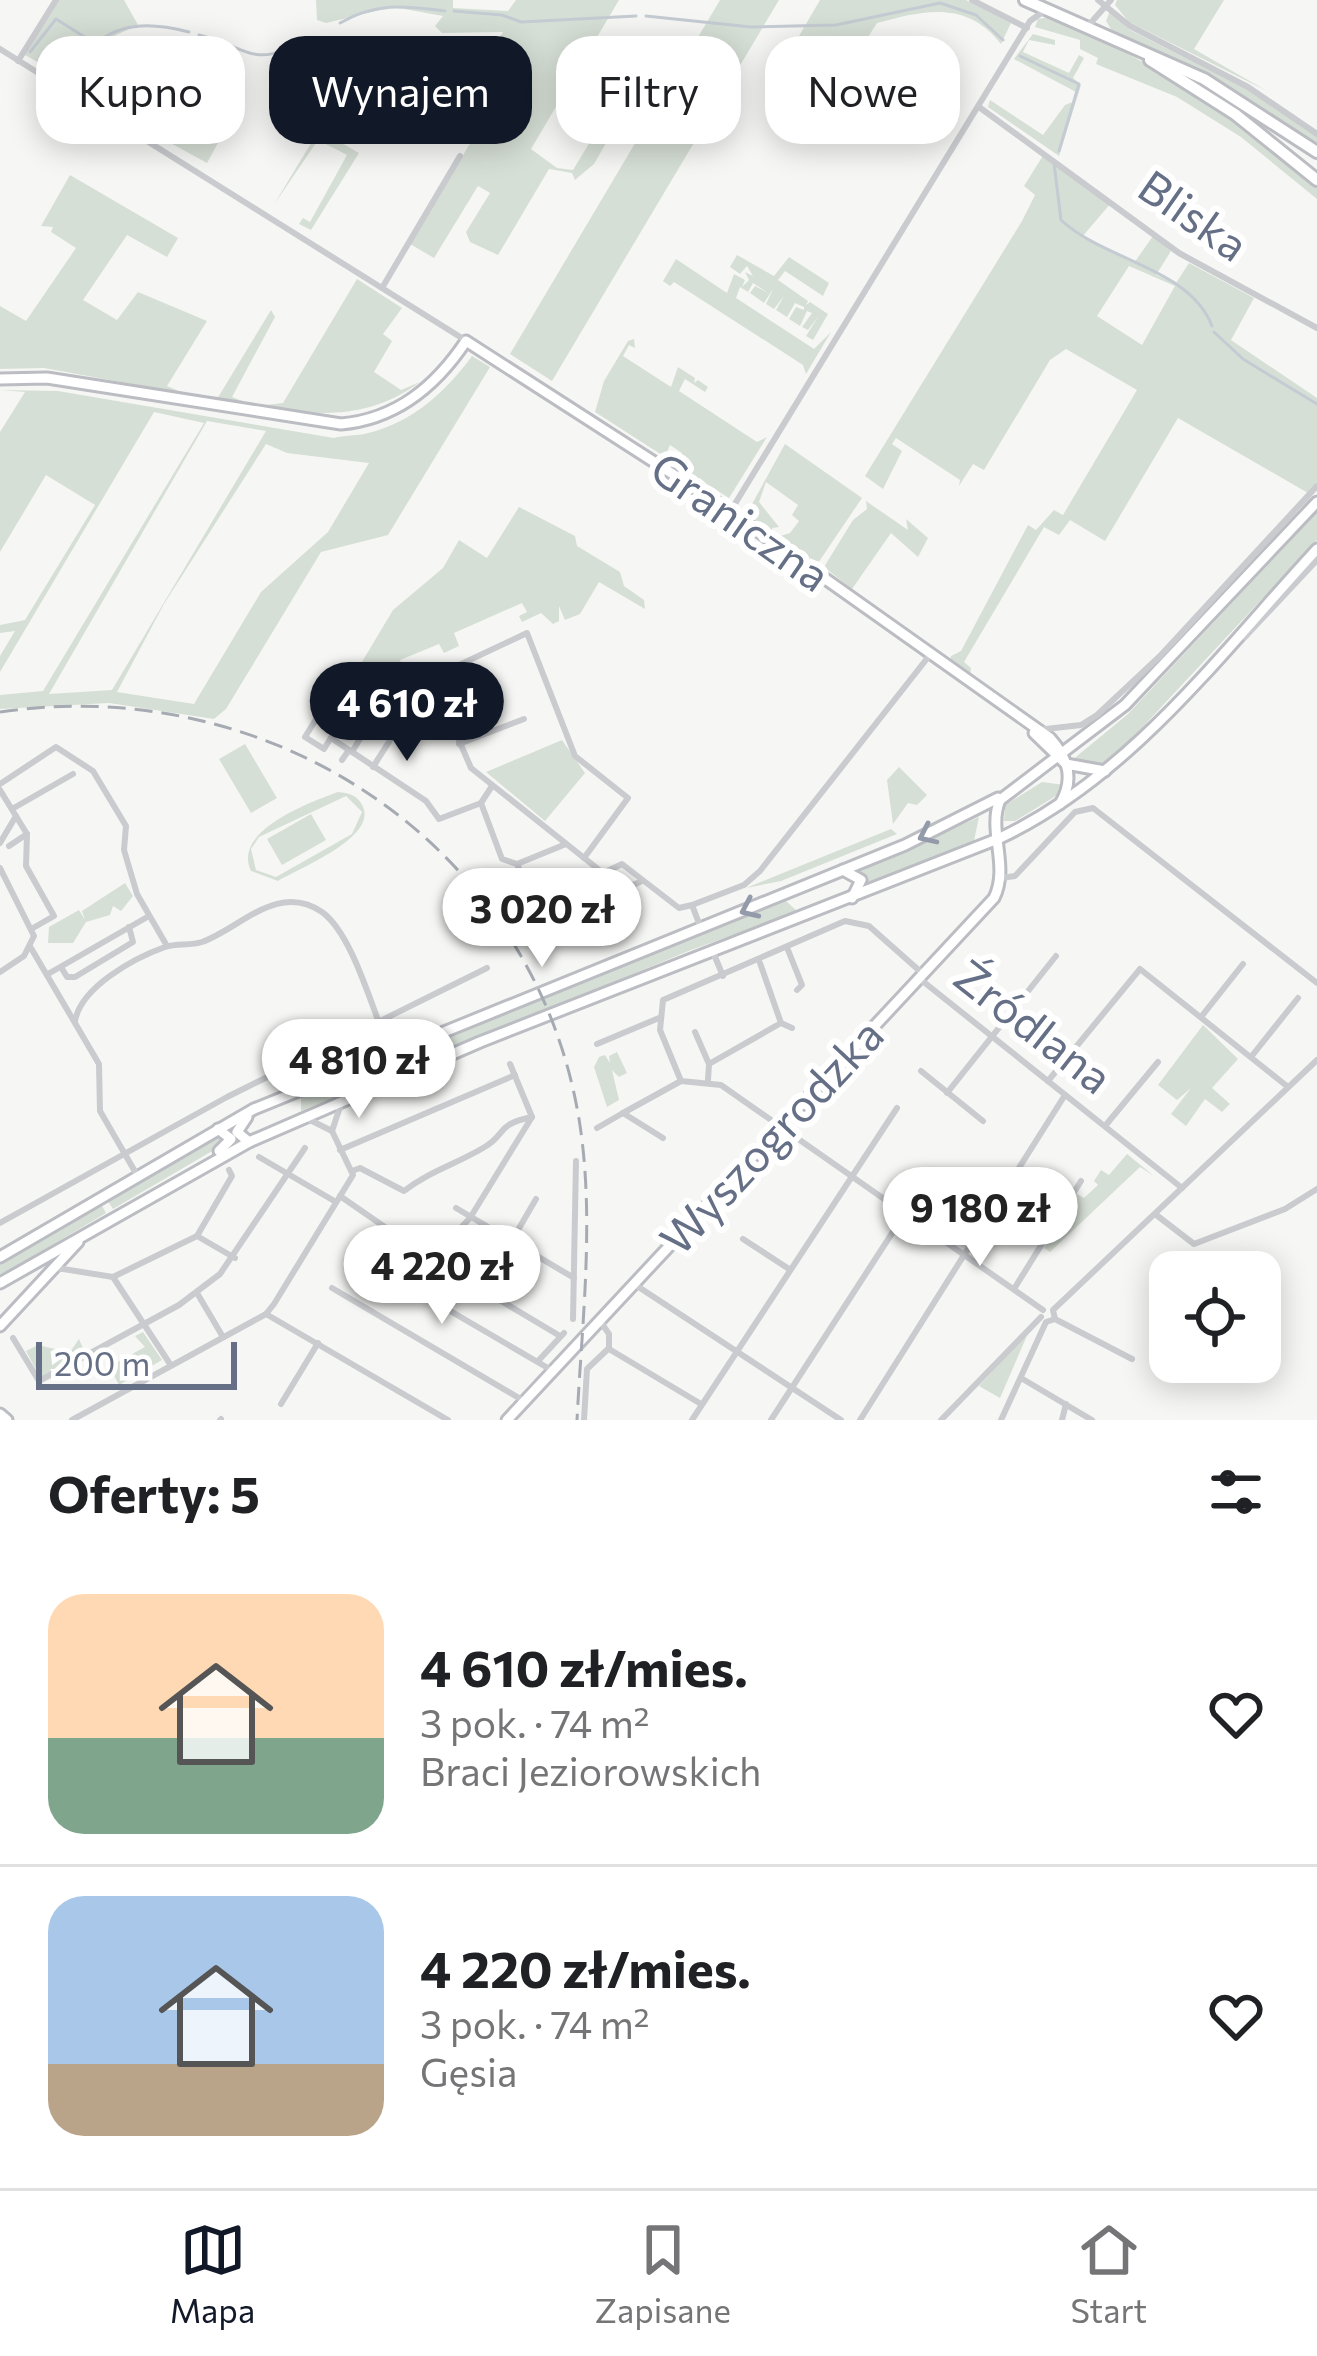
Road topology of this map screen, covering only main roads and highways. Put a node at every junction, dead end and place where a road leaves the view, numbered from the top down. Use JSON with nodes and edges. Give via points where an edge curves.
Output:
{"nodes":[{"id":1,"x":1023,"y":0,"type":"edge"},
{"id":2,"x":1110,"y":38,"type":"junction"},
{"id":3,"x":1317,"y":152,"type":"edge"},
{"id":4,"x":1317,"y":181,"type":"edge"},
{"id":5,"x":0,"y":379,"type":"edge"},
{"id":6,"x":1317,"y":502,"type":"edge"},
{"id":7,"x":1317,"y":549,"type":"edge"},
{"id":8,"x":1063,"y":759,"type":"junction"},
{"id":9,"x":1041,"y":770,"type":"junction"},
{"id":10,"x":1108,"y":770,"type":"junction"},
{"id":11,"x":1069,"y":782,"type":"junction"},
{"id":12,"x":1008,"y":792,"type":"junction"},
{"id":13,"x":1057,"y":808,"type":"junction"},
{"id":14,"x":1000,"y":838,"type":"junction"},
{"id":15,"x":974,"y":848,"type":"junction"},
{"id":16,"x":1000,"y":859,"type":"junction"},
{"id":17,"x":844,"y":870,"type":"junction"},
{"id":18,"x":852,"y":898,"type":"junction"},
{"id":19,"x":272,"y":1101,"type":"junction"},
{"id":20,"x":215,"y":1129,"type":"junction"},
{"id":21,"x":249,"y":1142,"type":"junction"},
{"id":22,"x":189,"y":1171,"type":"junction"},
{"id":23,"x":90,"y":1230,"type":"junction"},
{"id":24,"x":0,"y":1257,"type":"edge"},
{"id":25,"x":0,"y":1283,"type":"edge"},
{"id":26,"x":0,"y":1326,"type":"edge"},
{"id":27,"x":0,"y":1414,"type":"edge"},
{"id":28,"x":7,"y":1420,"type":"edge"},
{"id":29,"x":507,"y":1420,"type":"edge"}],
"edges":[{"from":1,"to":2,"type":"main road"},
{"from":2,"to":3,"type":"main road","via":[[1227,92]]},
{"from":2,"to":4,"type":"main road","via":[[1224,106]]},
{"from":5,"to":8,"type":"main road","name":"Graniczna","via":[[47,378],[341,424],[415,398],[466,340],[730,512]]},
{"from":6,"to":8,"type":"main road","via":[[1136,695]]},
{"from":7,"to":10,"type":"main road"},
{"from":8,"to":9,"type":"main road"},
{"from":8,"to":10,"type":"main road"},
{"from":8,"to":11,"type":"main road"},
{"from":9,"to":11,"type":"main road"},
{"from":9,"to":12,"type":"main road"},
{"from":10,"to":13,"type":"main road"},
{"from":11,"to":13,"type":"main road"},
{"from":12,"to":14,"type":"main road","via":[[997,806]]},
{"from":12,"to":17,"type":"main road","one_way":true},
{"from":13,"to":14,"type":"main road"},
{"from":14,"to":15,"type":"main road"},
{"from":14,"to":16,"type":"main road"},
{"from":15,"to":16,"type":"main road"},
{"from":15,"to":18,"type":"main road"},
{"from":16,"to":29,"type":"main road","name":"Wyszogrodzka","via":[[990,904]]},
{"from":17,"to":18,"type":"main road","via":[[861,880]]},
{"from":17,"to":19,"type":"main road","one_way":true},
{"from":18,"to":21,"type":"main road"},
{"from":19,"to":20,"type":"main road"},
{"from":19,"to":21,"type":"main road","via":[[238,1125]]},
{"from":20,"to":22,"type":"main road","via":[[227,1131],[231,1142]]},
{"from":20,"to":24,"type":"main road"},
{"from":21,"to":22,"type":"main road"},
{"from":22,"to":23,"type":"main road"},
{"from":23,"to":25,"type":"main road"},
{"from":23,"to":26,"type":"main road"},
{"from":27,"to":28,"type":"main road"}]}
